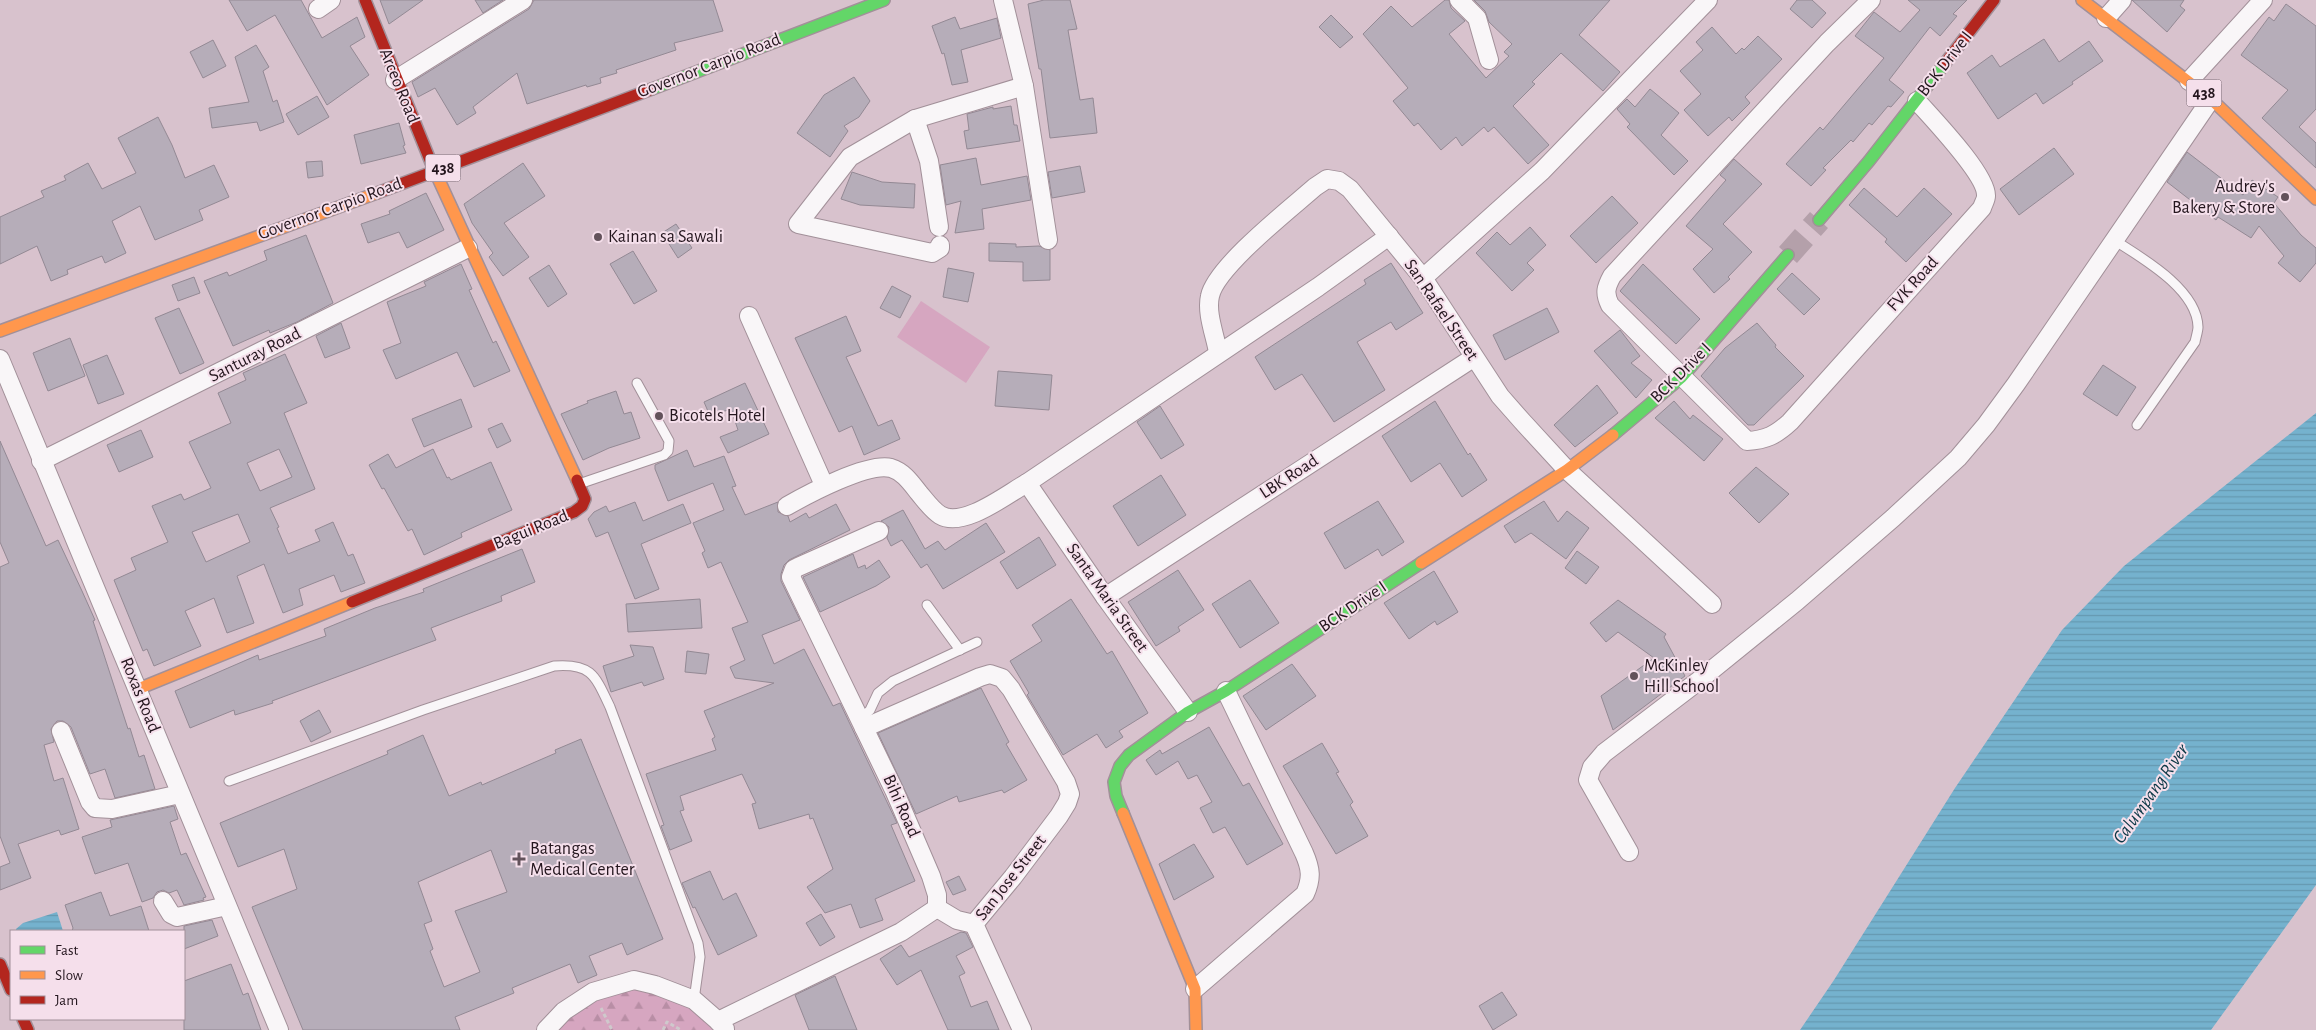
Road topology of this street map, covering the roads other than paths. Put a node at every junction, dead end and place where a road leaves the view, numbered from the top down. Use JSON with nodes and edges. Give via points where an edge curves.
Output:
{"nodes":[{"id":1,"x":365,"y":0,"type":"edge"},
{"id":2,"x":523,"y":0,"type":"edge"},
{"id":3,"x":884,"y":0,"type":"edge"},
{"id":4,"x":1003,"y":0,"type":"edge"},
{"id":5,"x":1459,"y":0,"type":"edge"},
{"id":6,"x":1708,"y":0,"type":"edge"},
{"id":7,"x":1871,"y":0,"type":"edge"},
{"id":8,"x":1994,"y":0,"type":"edge"},
{"id":9,"x":2082,"y":0,"type":"edge"},
{"id":10,"x":2122,"y":0,"type":"edge"},
{"id":11,"x":2263,"y":0,"type":"edge"},
{"id":12,"x":2106,"y":18,"type":"junction"},
{"id":13,"x":1489,"y":60,"type":"dead end"},
{"id":14,"x":395,"y":80,"type":"junction"},
{"id":15,"x":2189,"y":81,"type":"junction"},
{"id":16,"x":1024,"y":86,"type":"junction"},
{"id":17,"x":2210,"y":99,"type":"junction"},
{"id":18,"x":1917,"y":101,"type":"junction"},
{"id":19,"x":915,"y":119,"type":"junction"},
{"id":20,"x":434,"y":172,"type":"junction"},
{"id":21,"x":2316,"y":199,"type":"edge"},
{"id":22,"x":1819,"y":220,"type":"tunnel mouth"},
{"id":23,"x":939,"y":227,"type":"dead end"},
{"id":24,"x":1389,"y":236,"type":"junction"},
{"id":25,"x":1048,"y":240,"type":"dead end"},
{"id":26,"x":2114,"y":240,"type":"junction"},
{"id":27,"x":940,"y":245,"type":"dead end"},
{"id":28,"x":468,"y":248,"type":"junction"},
{"id":29,"x":1788,"y":255,"type":"tunnel mouth"},
{"id":30,"x":1423,"y":278,"type":"junction"},
{"id":31,"x":749,"y":316,"type":"dead end"},
{"id":32,"x":0,"y":331,"type":"edge"},
{"id":33,"x":1218,"y":352,"type":"junction"},
{"id":34,"x":1473,"y":358,"type":"junction"},
{"id":35,"x":0,"y":359,"type":"edge"},
{"id":36,"x":1682,"y":377,"type":"junction"},
{"id":37,"x":637,"y":383,"type":"dead end"},
{"id":38,"x":2137,"y":425,"type":"dead end"},
{"id":39,"x":41,"y":461,"type":"junction"},
{"id":40,"x":1567,"y":470,"type":"junction"},
{"id":41,"x":1027,"y":483,"type":"junction"},
{"id":42,"x":578,"y":484,"type":"junction"},
{"id":43,"x":824,"y":485,"type":"junction"},
{"id":44,"x":787,"y":506,"type":"dead end"},
{"id":45,"x":879,"y":531,"type":"dead end"},
{"id":46,"x":1105,"y":597,"type":"junction"},
{"id":47,"x":1712,"y":604,"type":"dead end"},
{"id":48,"x":928,"y":605,"type":"dead end"},
{"id":49,"x":977,"y":642,"type":"dead end"},
{"id":50,"x":960,"y":650,"type":"junction"},
{"id":51,"x":138,"y":689,"type":"junction"},
{"id":52,"x":1226,"y":692,"type":"junction"},
{"id":53,"x":1188,"y":712,"type":"junction"},
{"id":54,"x":862,"y":724,"type":"junction"},
{"id":55,"x":61,"y":731,"type":"dead end"},
{"id":56,"x":229,"y":781,"type":"dead end"},
{"id":57,"x":180,"y":794,"type":"junction"},
{"id":58,"x":1629,"y":852,"type":"dead end"},
{"id":59,"x":163,"y":901,"type":"dead end"},
{"id":60,"x":227,"y":906,"type":"junction"},
{"id":61,"x":937,"y":908,"type":"junction"},
{"id":62,"x":974,"y":924,"type":"junction"},
{"id":63,"x":0,"y":964,"type":"edge"},
{"id":64,"x":10,"y":988,"type":"edge"},
{"id":65,"x":1195,"y":989,"type":"junction"},
{"id":66,"x":694,"y":1000,"type":"junction"},
{"id":67,"x":722,"y":1025,"type":"edge"},
{"id":68,"x":279,"y":1030,"type":"edge"},
{"id":69,"x":546,"y":1030,"type":"edge"},
{"id":70,"x":1022,"y":1030,"type":"edge"},
{"id":71,"x":1196,"y":1030,"type":"edge"}],
"edges":[{"from":1,"to":14,"type":"street","name":"Arceo Road"},
{"from":2,"to":14,"type":"street"},
{"from":3,"to":20,"type":"street","name":"Governor Carpio Road","number":"438"},
{"from":4,"to":16,"type":"street"},
{"from":5,"to":13,"type":"street","via":[[1477,18]]},
{"from":6,"to":30,"type":"street","via":[[1542,171]]},
{"from":7,"to":36,"type":"street","via":[[1827,43],[1607,285],[1605,295],[1610,305]]},
{"from":8,"to":18,"type":"street","name":"BCK Drive I"},
{"from":9,"to":12,"type":"street","number":"438"},
{"from":10,"to":12,"type":"street"},
{"from":11,"to":15,"type":"street"},
{"from":12,"to":15,"type":"street","number":"438"},
{"from":14,"to":20,"type":"street","name":"Arceo Road"},
{"from":15,"to":17,"type":"street","number":"438"},
{"from":16,"to":19,"type":"street"},
{"from":16,"to":25,"type":"street"},
{"from":17,"to":21,"type":"street","number":"438"},
{"from":17,"to":26,"type":"street"},
{"from":18,"to":22,"type":"street","name":"BCK Drive I"},
{"from":18,"to":36,"type":"street","name":"FVK Road","via":[[1953,141],[1978,176],[1986,196],[1982,208],[1776,435],[1747,441]]},
{"from":19,"to":23,"type":"street","via":[[929,161]]},
{"from":19,"to":27,"type":"street","via":[[850,157],[798,224],[932,253]]},
{"from":20,"to":28,"type":"street","name":"Bagui Road"},
{"from":20,"to":32,"type":"street","name":"Governor Carpio Road","number":"438"},
{"from":24,"to":30,"type":"street","name":"San Rafael Street"},
{"from":24,"to":33,"type":"street"},
{"from":24,"to":33,"type":"street","name":"San Rafael Street","via":[[1350,188],[1339,181],[1327,179],[1315,187],[1225,268],[1213,284],[1209,298],[1210,314]]},
{"from":26,"to":38,"type":"lane","via":[[2160,269],[2192,308],[2198,326],[2195,342]]},
{"from":26,"to":58,"type":"street","via":[[2006,398],[1958,458],[1797,601],[1604,753],[1592,767],[1588,780]]},
{"from":28,"to":39,"type":"street","name":"Santuray Road"},
{"from":28,"to":42,"type":"street","name":"Bagui Road"},
{"from":29,"to":36,"type":"street","name":"BCK Drive I"},
{"from":30,"to":34,"type":"street","name":"San Rafael Street"},
{"from":31,"to":43,"type":"street"},
{"from":33,"to":41,"type":"street"},
{"from":34,"to":40,"type":"street","name":"San Rafael Street","via":[[1500,396]]},
{"from":34,"to":46,"type":"street","name":"LBK Road"},
{"from":35,"to":39,"type":"street","name":"Roxas Road"},
{"from":36,"to":40,"type":"street","name":"BCK Drive I"},
{"from":37,"to":42,"type":"lane","via":[[669,442],[668,451]]},
{"from":39,"to":51,"type":"street","name":"Roxas Road"},
{"from":40,"to":47,"type":"street","name":"San Rafael Street"},
{"from":40,"to":52,"type":"street","name":"BCK Drive I"},
{"from":41,"to":43,"type":"street","via":[[977,513],[959,518],[942,516],[907,478],[889,468]]},
{"from":41,"to":46,"type":"street","name":"Santa Maria Street"},
{"from":42,"to":51,"type":"street","name":"Bagui Road","via":[[585,499],[583,505],[564,517]]},
{"from":43,"to":44,"type":"street"},
{"from":45,"to":54,"type":"street","name":"Bihi Road","via":[[794,569],[791,577]]},
{"from":46,"to":53,"type":"street","name":"Santa Maria Street"},
{"from":48,"to":50,"type":"lane"},
{"from":49,"to":50,"type":"lane"},
{"from":50,"to":54,"type":"lane","via":[[888,684],[878,693]]},
{"from":51,"to":57,"type":"street","name":"Roxas Road"},
{"from":52,"to":53,"type":"street","name":"BCK Drive I"},
{"from":52,"to":65,"type":"street","via":[[1304,853],[1311,869],[1310,882],[1305,894]]},
{"from":53,"to":65,"type":"street","name":"BCK Drive I","via":[[1129,754],[1114,782],[1116,796]]},
{"from":54,"to":61,"type":"street","name":"Bihi Road","via":[[931,876]]},
{"from":54,"to":62,"type":"street","name":"San Jose Street","via":[[990,674],[1002,678],[1011,689],[1066,782],[1070,794],[1067,804]]},
{"from":55,"to":57,"type":"street","via":[[95,808],[112,809]]},
{"from":56,"to":66,"type":"lane","via":[[423,710],[554,666],[574,664],[590,673],[610,707],[698,943],[700,957]]},
{"from":57,"to":60,"type":"street","name":"Roxas Road"},
{"from":59,"to":60,"type":"street","via":[[171,914],[177,917]]},
{"from":60,"to":68,"type":"street","name":"Roxas Road"},
{"from":61,"to":62,"type":"street","via":[[957,920]]},
{"from":61,"to":67,"type":"street","via":[[901,932]]},
{"from":62,"to":70,"type":"street","name":"San Jose Street"},
{"from":63,"to":64,"type":"street"},
{"from":65,"to":71,"type":"street","name":"BCK Drive I"},
{"from":66,"to":67,"type":"street"},
{"from":66,"to":69,"type":"street","via":[[655,984],[634,980],[593,992],[564,1011]]}]}
